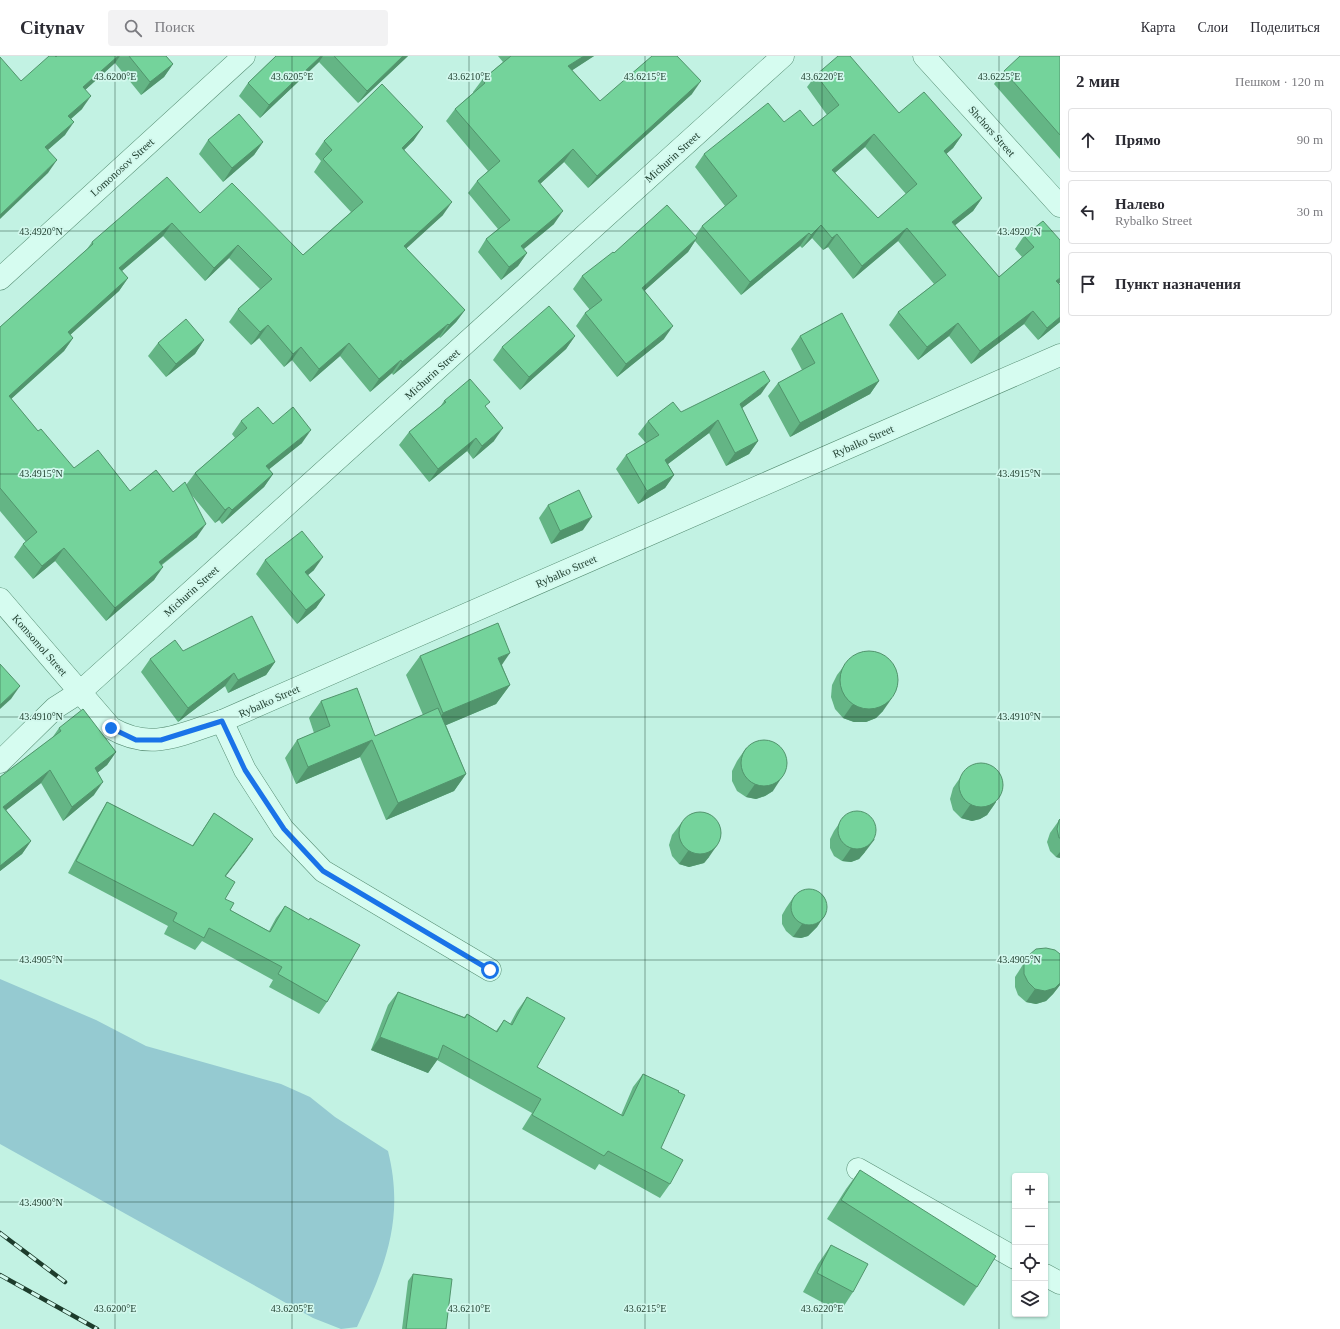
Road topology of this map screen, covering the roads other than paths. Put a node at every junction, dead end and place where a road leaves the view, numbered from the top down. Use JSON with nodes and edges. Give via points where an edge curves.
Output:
{"nodes":[{"id":1,"x":244,"y":56,"type":"edge"},
{"id":2,"x":783,"y":56,"type":"edge"},
{"id":3,"x":924,"y":56,"type":"edge"},
{"id":4,"x":1060,"y":206,"type":"edge"},
{"id":5,"x":0,"y":279,"type":"edge"},
{"id":6,"x":1060,"y":354,"type":"edge"},
{"id":7,"x":0,"y":599,"type":"edge"},
{"id":8,"x":80,"y":692,"type":"junction"},
{"id":9,"x":222,"y":721,"type":"junction"},
{"id":10,"x":0,"y":762,"type":"edge"},
{"id":11,"x":490,"y":970,"type":"dead end"},
{"id":12,"x":858,"y":1169,"type":"dead end"},
{"id":13,"x":1012,"y":1256,"type":"edge"},
{"id":14,"x":1048,"y":1276,"type":"edge"},
{"id":15,"x":1060,"y":1283,"type":"edge"}],
"edges":[{"from":1,"to":5,"type":"street","name":"Lomonosov Street"},
{"from":2,"to":8,"type":"street","name":"Michurin Street"},
{"from":3,"to":4,"type":"street","name":"Shchors Street"},
{"from":6,"to":9,"type":"street","name":"Rybalko Street"},
{"from":7,"to":8,"type":"street","name":"Komsomol Street"},
{"from":8,"to":9,"type":"street","name":"Rybalko Street","via":[[111,728],[136,740],[161,740]]},
{"from":8,"to":10,"type":"street","name":"Michurin Street","via":[[55,708]]},
{"from":9,"to":11,"type":"street","via":[[245,770],[284,829],[323,871]]},
{"from":12,"to":13,"type":"street"},
{"from":14,"to":15,"type":"street"}]}
